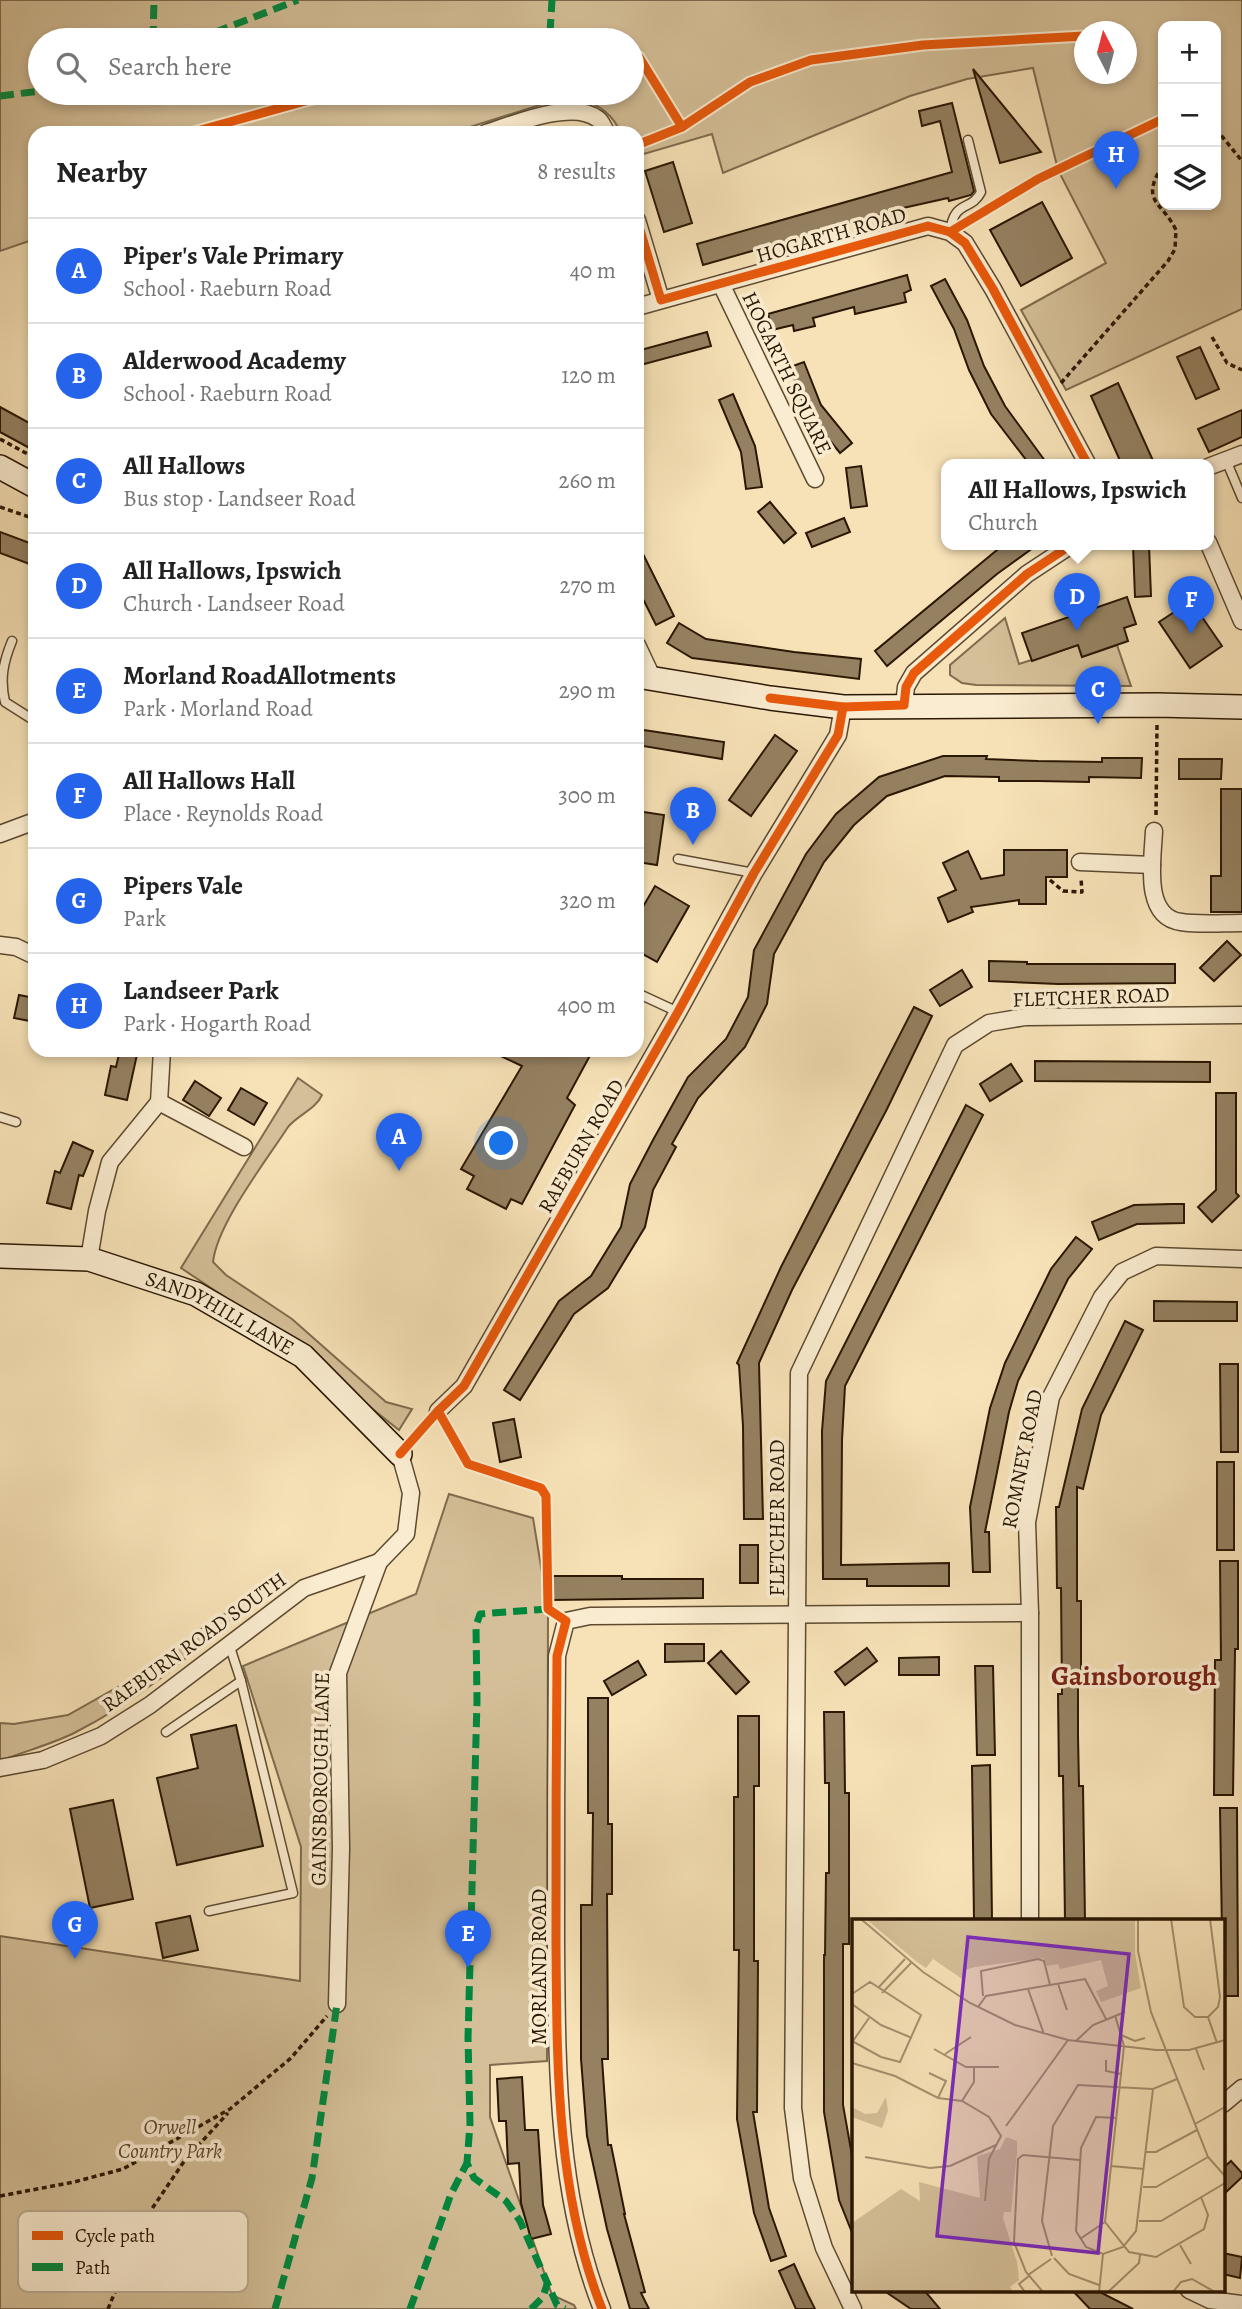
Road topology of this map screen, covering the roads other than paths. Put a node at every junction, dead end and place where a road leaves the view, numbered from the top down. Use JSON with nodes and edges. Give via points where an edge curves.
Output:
{"nodes":[{"id":1,"x":509,"y":126,"type":"edge"},
{"id":2,"x":603,"y":126,"type":"edge"},
{"id":3,"x":968,"y":140,"type":"dead end"},
{"id":4,"x":950,"y":232,"type":"junction"},
{"id":5,"x":644,"y":242,"type":"edge"},
{"id":6,"x":721,"y":284,"type":"junction"},
{"id":7,"x":662,"y":300,"type":"junction"},
{"id":8,"x":644,"y":305,"type":"edge"},
{"id":9,"x":1242,"y":454,"type":"edge"},
{"id":10,"x":1085,"y":459,"type":"edge"},
{"id":11,"x":1226,"y":460,"type":"junction"},
{"id":12,"x":1214,"y":465,"type":"edge"},
{"id":13,"x":0,"y":467,"type":"edge"},
{"id":14,"x":815,"y":479,"type":"dead end"},
{"id":15,"x":28,"y":482,"type":"edge"},
{"id":16,"x":1242,"y":498,"type":"edge"},
{"id":17,"x":1063,"y":550,"type":"edge"},
{"id":18,"x":1211,"y":550,"type":"edge"},
{"id":19,"x":1242,"y":621,"type":"edge"},
{"id":20,"x":12,"y":641,"type":"dead end"},
{"id":21,"x":645,"y":678,"type":"edge"},
{"id":22,"x":904,"y":705,"type":"junction"},
{"id":23,"x":843,"y":707,"type":"junction"},
{"id":24,"x":1242,"y":707,"type":"edge"},
{"id":25,"x":28,"y":717,"type":"edge"},
{"id":26,"x":28,"y":824,"type":"edge"},
{"id":27,"x":1154,"y":831,"type":"road end"},
{"id":28,"x":0,"y":834,"type":"edge"},
{"id":29,"x":678,"y":859,"type":"dead end"},
{"id":30,"x":1080,"y":862,"type":"road end"},
{"id":31,"x":1152,"y":865,"type":"junction"},
{"id":32,"x":754,"y":873,"type":"junction"},
{"id":33,"x":1242,"y":923,"type":"edge"},
{"id":34,"x":0,"y":946,"type":"edge"},
{"id":35,"x":28,"y":953,"type":"edge"},
{"id":36,"x":644,"y":996,"type":"edge"},
{"id":37,"x":678,"y":1012,"type":"junction"},
{"id":38,"x":1242,"y":1015,"type":"edge"},
{"id":39,"x":162,"y":1057,"type":"edge"},
{"id":40,"x":159,"y":1102,"type":"junction"},
{"id":41,"x":0,"y":1117,"type":"edge"},
{"id":42,"x":16,"y":1122,"type":"dead end"},
{"id":43,"x":244,"y":1147,"type":"dead end"},
{"id":44,"x":0,"y":1256,"type":"edge"},
{"id":45,"x":89,"y":1259,"type":"junction"},
{"id":46,"x":1242,"y":1259,"type":"edge"},
{"id":47,"x":438,"y":1410,"type":"dead end"},
{"id":48,"x":400,"y":1454,"type":"joint"},
{"id":49,"x":379,"y":1562,"type":"junction"},
{"id":50,"x":1030,"y":1613,"type":"junction"},
{"id":51,"x":797,"y":1616,"type":"junction"},
{"id":52,"x":229,"y":1644,"type":"junction"},
{"id":53,"x":241,"y":1681,"type":"junction"},
{"id":54,"x":166,"y":1732,"type":"dead end"},
{"id":55,"x":0,"y":1768,"type":"edge"},
{"id":56,"x":209,"y":1911,"type":"dead end"},
{"id":57,"x":1030,"y":1919,"type":"edge"},
{"id":58,"x":337,"y":2004,"type":"road end"},
{"id":59,"x":1242,"y":2088,"type":"edge"},
{"id":60,"x":1224,"y":2103,"type":"edge"},
{"id":61,"x":1193,"y":2292,"type":"edge"},
{"id":62,"x":1242,"y":2304,"type":"edge"},
{"id":63,"x":602,"y":2309,"type":"edge"},
{"id":64,"x":853,"y":2309,"type":"edge"}],
"edges":[{"from":1,"to":2,"type":"street","via":[[580,111]]},
{"from":3,"to":4,"type":"lane","via":[[981,192],[958,209]]},
{"from":4,"to":6,"type":"street","name":"HOGARTH ROAD","via":[[928,226]]},
{"from":4,"to":10,"type":"street","via":[[965,243],[986,277]]},
{"from":5,"to":7,"type":"street"},
{"from":6,"to":7,"type":"street","name":"HOGARTH ROAD"},
{"from":6,"to":14,"type":"street","name":"HOGARTH SQUARE"},
{"from":7,"to":8,"type":"street","name":"HOGARTH ROAD"},
{"from":9,"to":11,"type":"street"},
{"from":11,"to":12,"type":"street"},
{"from":11,"to":16,"type":"lane"},
{"from":13,"to":15,"type":"street"},
{"from":17,"to":22,"type":"street","via":[[1027,574],[914,673]]},
{"from":18,"to":19,"type":"street"},
{"from":20,"to":25,"type":"lane","via":[[0,687],[5,702]]},
{"from":21,"to":23,"type":"street"},
{"from":22,"to":23,"type":"street"},
{"from":22,"to":24,"type":"street"},
{"from":23,"to":32,"type":"street","name":"RAEBURN ROAD","via":[[838,734]]},
{"from":26,"to":28,"type":"street"},
{"from":27,"to":31,"type":"street"},
{"from":29,"to":32,"type":"lane"},
{"from":30,"to":31,"type":"street"},
{"from":31,"to":33,"type":"street","via":[[1155,901],[1161,913],[1178,922]]},
{"from":32,"to":37,"type":"street","name":"RAEBURN ROAD"},
{"from":34,"to":35,"type":"street"},
{"from":36,"to":37,"type":"lane"},
{"from":37,"to":47,"type":"street","name":"RAEBURN ROAD","via":[[464,1386]]},
{"from":38,"to":51,"type":"street","name":"FLETCHER ROAD","via":[[1025,1017],[989,1023],[955,1045],[799,1373]]},
{"from":39,"to":40,"type":"street"},
{"from":40,"to":43,"type":"street"},
{"from":40,"to":45,"type":"street","via":[[110,1162]]},
{"from":41,"to":42,"type":"lane"},
{"from":44,"to":45,"type":"street","name":"SANDYHILL LANE"},
{"from":45,"to":48,"type":"street","name":"SANDYHILL LANE","via":[[196,1294],[303,1356]]},
{"from":46,"to":50,"type":"street","name":"ROMNEY ROAD","via":[[1156,1256],[1122,1272],[1102,1297],[1051,1397],[1027,1522]]},
{"from":48,"to":49,"type":"street","name":"RAEBURN ROAD SOUTH","via":[[411,1493],[406,1534]]},
{"from":49,"to":52,"type":"street","name":"RAEBURN ROAD SOUTH","via":[[304,1588]]},
{"from":49,"to":58,"type":"street","name":"GAINSBOROUGH LANE","via":[[338,1673],[341,1848]]},
{"from":50,"to":51,"type":"street","name":"MORLAND ROAD"},
{"from":50,"to":57,"type":"street","name":"ROMNEY ROAD"},
{"from":51,"to":63,"type":"street","name":"MORLAND ROAD","via":[[590,1616],[566,1621],[557,1656],[557,2072],[576,2225]]},
{"from":51,"to":64,"type":"street","name":"FLETCHER ROAD","via":[[793,2108],[802,2178],[824,2248]]},
{"from":52,"to":53,"type":"lane"},
{"from":52,"to":55,"type":"street","name":"RAEBURN ROAD SOUTH","via":[[150,1706],[101,1736],[43,1760]]},
{"from":53,"to":54,"type":"lane"},
{"from":53,"to":56,"type":"lane","via":[[293,1892]]},
{"from":59,"to":60,"type":"street"},
{"from":61,"to":62,"type":"street","via":[[1210,2300]]}]}
